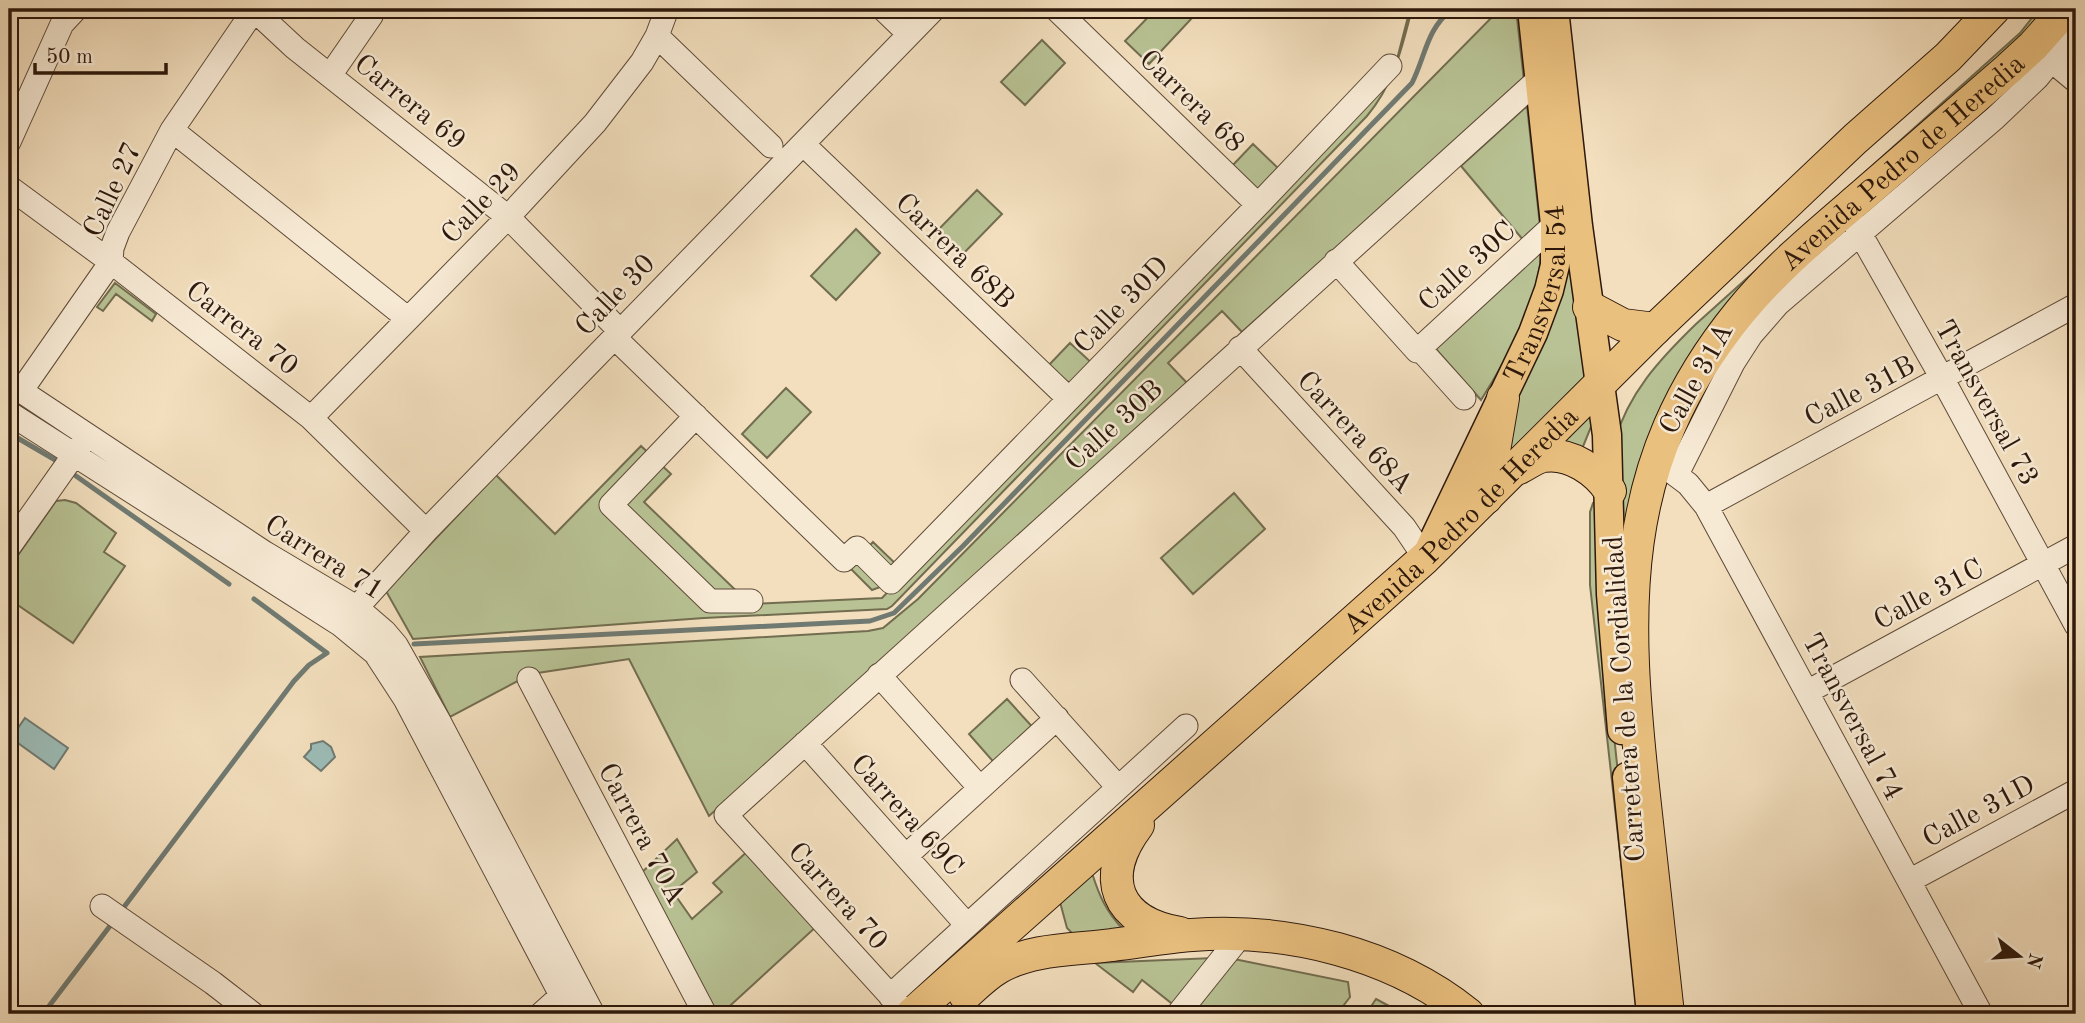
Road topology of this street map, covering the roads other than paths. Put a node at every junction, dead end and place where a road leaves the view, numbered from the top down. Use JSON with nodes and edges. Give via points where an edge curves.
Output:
{"nodes":[{"id":1,"x":76,"y":9,"type":"edge"},
{"id":2,"x":254,"y":9,"type":"edge"},
{"id":3,"x":373,"y":9,"type":"edge"},
{"id":4,"x":667,"y":9,"type":"edge"},
{"id":5,"x":883,"y":9,"type":"edge"},
{"id":6,"x":934,"y":9,"type":"edge"},
{"id":7,"x":1056,"y":9,"type":"edge"},
{"id":8,"x":1532,"y":9,"type":"edge"},
{"id":9,"x":1554,"y":9,"type":"edge"},
{"id":10,"x":1994,"y":9,"type":"edge"},
{"id":11,"x":2066,"y":9,"type":"edge"},
{"id":12,"x":2076,"y":30,"type":"edge"},
{"id":13,"x":909,"y":34,"type":"junction"},
{"id":14,"x":657,"y":36,"type":"junction"},
{"id":15,"x":2042,"y":53,"type":"junction"},
{"id":16,"x":1390,"y":66,"type":"dead end"},
{"id":17,"x":331,"y":74,"type":"junction"},
{"id":18,"x":1539,"y":78,"type":"junction"},
{"id":19,"x":2076,"y":81,"type":"edge"},
{"id":20,"x":172,"y":130,"type":"junction"},
{"id":21,"x":9,"y":142,"type":"edge"},
{"id":22,"x":803,"y":144,"type":"junction"},
{"id":23,"x":771,"y":146,"type":"dead end"},
{"id":24,"x":9,"y":187,"type":"edge"},
{"id":25,"x":1258,"y":205,"type":"junction"},
{"id":26,"x":508,"y":217,"type":"junction"},
{"id":27,"x":1854,"y":221,"type":"junction"},
{"id":28,"x":1555,"y":224,"type":"junction"},
{"id":29,"x":1336,"y":261,"type":"junction"},
{"id":30,"x":111,"y":262,"type":"junction"},
{"id":31,"x":2076,"y":305,"type":"edge"},
{"id":32,"x":1589,"y":307,"type":"junction"},
{"id":33,"x":407,"y":318,"type":"junction"},
{"id":34,"x":1655,"y":328,"type":"junction"},
{"id":35,"x":617,"y":334,"type":"junction"},
{"id":36,"x":1240,"y":348,"type":"junction"},
{"id":37,"x":1418,"y":350,"type":"junction"},
{"id":38,"x":1942,"y":378,"type":"junction"},
{"id":39,"x":1599,"y":383,"type":"junction"},
{"id":40,"x":14,"y":390,"type":"edge"},
{"id":41,"x":1464,"y":398,"type":"dead end"},
{"id":42,"x":1503,"y":398,"type":"junction"},
{"id":43,"x":1069,"y":400,"type":"junction"},
{"id":44,"x":9,"y":413,"type":"edge"},
{"id":45,"x":696,"y":416,"type":"junction"},
{"id":46,"x":311,"y":418,"type":"junction"},
{"id":47,"x":81,"y":445,"type":"junction"},
{"id":48,"x":1667,"y":467,"type":"junction"},
{"id":49,"x":1512,"y":473,"type":"junction"},
{"id":50,"x":1610,"y":491,"type":"junction"},
{"id":51,"x":1486,"y":498,"type":"junction"},
{"id":52,"x":1706,"y":506,"type":"junction"},
{"id":53,"x":426,"y":531,"type":"junction"},
{"id":54,"x":2076,"y":546,"type":"edge"},
{"id":55,"x":9,"y":547,"type":"edge"},
{"id":56,"x":1425,"y":558,"type":"junction"},
{"id":57,"x":844,"y":561,"type":"joint"},
{"id":58,"x":2043,"y":564,"type":"junction"},
{"id":59,"x":751,"y":601,"type":"dead end"},
{"id":60,"x":356,"y":607,"type":"junction"},
{"id":61,"x":341,"y":625,"type":"junction"},
{"id":62,"x":2076,"y":625,"type":"edge"},
{"id":63,"x":879,"y":675,"type":"junction"},
{"id":64,"x":529,"y":679,"type":"dead end"},
{"id":65,"x":1022,"y":680,"type":"dead end"},
{"id":66,"x":1807,"y":692,"type":"junction"},
{"id":67,"x":1057,"y":718,"type":"junction"},
{"id":68,"x":1186,"y":726,"type":"dead end"},
{"id":69,"x":805,"y":743,"type":"junction"},
{"id":70,"x":463,"y":785,"type":"junction"},
{"id":71,"x":1118,"y":787,"type":"junction"},
{"id":72,"x":980,"y":788,"type":"junction"},
{"id":73,"x":2076,"y":791,"type":"edge"},
{"id":74,"x":1162,"y":793,"type":"junction"},
{"id":75,"x":726,"y":815,"type":"joint"},
{"id":76,"x":905,"y":856,"type":"junction"},
{"id":77,"x":1909,"y":881,"type":"junction"},
{"id":78,"x":103,"y":906,"type":"dead end"},
{"id":79,"x":966,"y":924,"type":"junction"},
{"id":80,"x":1242,"y":934,"type":"junction"},
{"id":81,"x":1192,"y":935,"type":"junction"},
{"id":82,"x":566,"y":1005,"type":"edge"},
{"id":83,"x":903,"y":1008,"type":"edge"},
{"id":84,"x":1663,"y":1012,"type":"edge"},
{"id":85,"x":253,"y":1014,"type":"edge"},
{"id":86,"x":541,"y":1014,"type":"edge"},
{"id":87,"x":593,"y":1014,"type":"edge"},
{"id":88,"x":705,"y":1014,"type":"edge"},
{"id":89,"x":943,"y":1014,"type":"edge"},
{"id":90,"x":1178,"y":1014,"type":"edge"},
{"id":91,"x":1468,"y":1014,"type":"edge"},
{"id":92,"x":1981,"y":1014,"type":"edge"}],
"edges":[{"from":1,"to":21,"type":"street","via":[[62,24]]},
{"from":2,"to":17,"type":"street","name":"Carrera 69"},
{"from":2,"to":20,"type":"street","name":"Calle 27"},
{"from":3,"to":17,"type":"street"},
{"from":4,"to":14,"type":"street","name":"Calle 29"},
{"from":5,"to":13,"type":"street"},
{"from":6,"to":13,"type":"street","name":"Calle 30"},
{"from":7,"to":25,"type":"street","name":"Carrera 68"},
{"from":8,"to":18,"type":"main road","name":"Transversal 54"},
{"from":9,"to":32,"type":"main road","name":"Transversal 54"},
{"from":10,"to":34,"type":"highway","name":"Avenida Pedro de Heredia"},
{"from":11,"to":15,"type":"highway","name":"Avenida Pedro de Heredia"},
{"from":12,"to":15,"type":"street"},
{"from":13,"to":22,"type":"street","name":"Calle 30"},
{"from":14,"to":23,"type":"street"},
{"from":14,"to":26,"type":"street","name":"Calle 29","via":[[617,97]]},
{"from":15,"to":19,"type":"street"},
{"from":15,"to":27,"type":"highway","name":"Avenida Pedro de Heredia"},
{"from":16,"to":25,"type":"street","name":"Calle 30D"},
{"from":17,"to":26,"type":"street","name":"Carrera 69"},
{"from":18,"to":28,"type":"main road","name":"Transversal 54"},
{"from":18,"to":29,"type":"street","name":"Calle 30B"},
{"from":20,"to":30,"type":"street","name":"Calle 27","via":[[118,232]]},
{"from":20,"to":33,"type":"street"},
{"from":22,"to":35,"type":"street","name":"Calle 30"},
{"from":22,"to":43,"type":"street","name":"Carrera 68B"},
{"from":24,"to":30,"type":"street","name":"Carrera 70"},
{"from":25,"to":43,"type":"street","name":"Calle 30D"},
{"from":26,"to":33,"type":"street","name":"Calle 29"},
{"from":26,"to":35,"type":"street","name":"Carrera 69"},
{"from":27,"to":38,"type":"street","name":"Transversal 73"},
{"from":27,"to":48,"type":"highway","name":"Avenida Pedro de Heredia","via":[[1780,268],[1713,347],[1680,402]]},
{"from":28,"to":37,"type":"street","name":"Calle 30C"},
{"from":28,"to":42,"type":"main road","name":"Transversal 54","via":[[1556,256],[1549,290]]},
{"from":29,"to":36,"type":"street","name":"Calle 30B"},
{"from":29,"to":37,"type":"street"},
{"from":30,"to":40,"type":"street","name":"Calle 27"},
{"from":30,"to":46,"type":"street","name":"Carrera 70"},
{"from":31,"to":38,"type":"street","name":"Calle 31B"},
{"from":32,"to":34,"type":"highway","via":[[1623,325]]},
{"from":32,"to":39,"type":"main road","name":"Transversal 54"},
{"from":33,"to":46,"type":"street","name":"Calle 29"},
{"from":34,"to":39,"type":"highway","name":"Avenida Pedro de Heredia"},
{"from":35,"to":45,"type":"street","name":"Carrera 69"},
{"from":35,"to":53,"type":"street","name":"Calle 30"},
{"from":36,"to":56,"type":"street","name":"Carrera 68A","via":[[1404,527]]},
{"from":36,"to":63,"type":"street","name":"Calle 30B"},
{"from":37,"to":41,"type":"street"},
{"from":38,"to":52,"type":"street","name":"Calle 31B"},
{"from":38,"to":58,"type":"street","name":"Transversal 73"},
{"from":39,"to":49,"type":"highway","name":"Avenida Pedro de Heredia"},
{"from":39,"to":50,"type":"main road","name":"Carretera de la Cordialidad"},
{"from":40,"to":47,"type":"street","name":"Carrera 71"},
{"from":42,"to":51,"type":"highway"},
{"from":42,"to":56,"type":"main road","name":"Transversal 54"},
{"from":43,"to":57,"type":"street","name":"Calle 30D","via":[[891,582],[857,548]]},
{"from":44,"to":47,"type":"street","name":"Carrera 71"},
{"from":45,"to":57,"type":"street","name":"Carrera 69"},
{"from":45,"to":59,"type":"street","via":[[611,505],[710,601]]},
{"from":46,"to":53,"type":"street","name":"Carrera 70"},
{"from":47,"to":55,"type":"street"},
{"from":47,"to":60,"type":"street","name":"Carrera 71"},
{"from":47,"to":61,"type":"street","name":"Carrera 71","via":[[252,570]]},
{"from":48,"to":52,"type":"street","name":"Transversal 74"},
{"from":48,"to":84,"type":"highway","name":"Avenida Pedro de Heredia","via":[[1641,515],[1632,635]]},
{"from":49,"to":50,"type":"highway","via":[[1544,456],[1556,457],[1586,467]]},
{"from":49,"to":51,"type":"highway","name":"Avenida Pedro de Heredia"},
{"from":50,"to":84,"type":"main road","name":"Carretera de la Cordialidad","via":[[1613,623],[1640,918]]},
{"from":51,"to":56,"type":"highway","name":"Avenida Pedro de Heredia"},
{"from":52,"to":66,"type":"street","name":"Transversal 74"},
{"from":53,"to":60,"type":"street","name":"Calle 30"},
{"from":54,"to":58,"type":"street","name":"Calle 31C"},
{"from":56,"to":74,"type":"highway","name":"Avenida Pedro de Heredia"},
{"from":58,"to":62,"type":"street","name":"Transversal 73"},
{"from":58,"to":66,"type":"street","name":"Calle 31C"},
{"from":60,"to":61,"type":"street","name":"Calle 30"},
{"from":60,"to":70,"type":"street","name":"Carrera 71","via":[[396,645]]},
{"from":61,"to":70,"type":"street","name":"Carrera 71","via":[[375,653]]},
{"from":63,"to":69,"type":"street","name":"Calle 30B"},
{"from":63,"to":72,"type":"street"},
{"from":64,"to":88,"type":"street","name":"Carrera 70A"},
{"from":65,"to":67,"type":"street"},
{"from":66,"to":77,"type":"street","name":"Transversal 74"},
{"from":67,"to":71,"type":"street"},
{"from":67,"to":72,"type":"street"},
{"from":68,"to":71,"type":"street"},
{"from":69,"to":75,"type":"street","name":"Calle 30B"},
{"from":69,"to":76,"type":"street","name":"Carrera 69C"},
{"from":70,"to":82,"type":"street","name":"Carrera 71","via":[[537,953]]},
{"from":70,"to":87,"type":"street","name":"Carrera 71"},
{"from":71,"to":79,"type":"street"},
{"from":72,"to":76,"type":"street"},
{"from":73,"to":77,"type":"street","name":"Calle 31D"},
{"from":74,"to":81,"type":"highway","via":[[1120,852],[1117,883],[1128,908],[1146,924]]},
{"from":74,"to":83,"type":"highway","name":"Avenida Pedro de Heredia"},
{"from":75,"to":83,"type":"street","name":"Carrera 70"},
{"from":76,"to":79,"type":"street","name":"Carrera 69C"},
{"from":77,"to":92,"type":"street","name":"Transversal 74"},
{"from":78,"to":85,"type":"street"},
{"from":79,"to":83,"type":"street"},
{"from":80,"to":81,"type":"highway"},
{"from":80,"to":90,"type":"street"},
{"from":80,"to":91,"type":"highway","via":[[1301,941],[1359,956],[1421,983]]},
{"from":81,"to":89,"type":"highway","via":[[1039,952],[999,967]]},
{"from":82,"to":86,"type":"street"}]}
